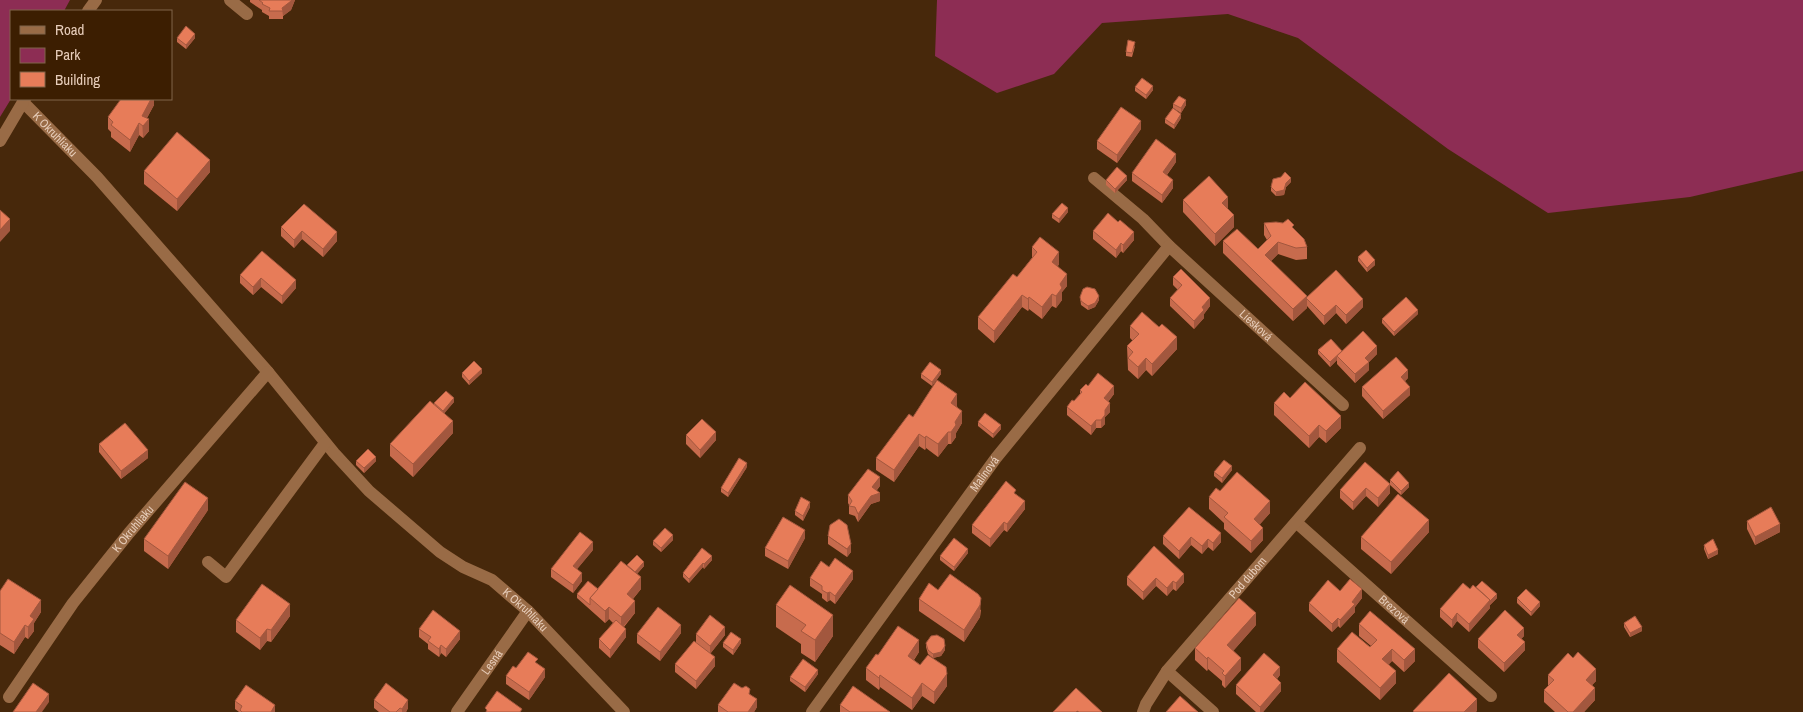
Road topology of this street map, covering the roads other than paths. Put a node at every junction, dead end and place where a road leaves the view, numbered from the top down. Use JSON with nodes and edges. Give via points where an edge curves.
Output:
{"nodes":[{"id":1,"x":230,"y":0,"type":"edge"},
{"id":2,"x":247,"y":14,"type":"dead end"},
{"id":3,"x":24,"y":100,"type":"edge"},
{"id":4,"x":0,"y":141,"type":"edge"},
{"id":5,"x":1094,"y":178,"type":"dead end"},
{"id":6,"x":1169,"y":246,"type":"junction"},
{"id":7,"x":268,"y":372,"type":"junction"},
{"id":8,"x":1343,"y":405,"type":"dead end"},
{"id":9,"x":326,"y":443,"type":"junction"},
{"id":10,"x":1360,"y":448,"type":"dead end"},
{"id":11,"x":1297,"y":523,"type":"junction"},
{"id":12,"x":208,"y":562,"type":"dead end"},
{"id":13,"x":528,"y":611,"type":"junction"},
{"id":14,"x":1167,"y":671,"type":"junction"},
{"id":15,"x":1491,"y":696,"type":"dead end"},
{"id":16,"x":9,"y":697,"type":"dead end"},
{"id":17,"x":457,"y":712,"type":"edge"},
{"id":18,"x":624,"y":712,"type":"edge"},
{"id":19,"x":812,"y":712,"type":"edge"},
{"id":20,"x":1143,"y":712,"type":"edge"},
{"id":21,"x":1214,"y":712,"type":"edge"}],
"edges":[{"from":1,"to":2,"type":"street"},
{"from":3,"to":4,"type":"street"},
{"from":3,"to":7,"type":"street","name":"K Okruhliaku","via":[[97,176]]},
{"from":5,"to":6,"type":"street","name":"Liesková","via":[[1144,219]]},
{"from":6,"to":8,"type":"street","name":"Liesková"},
{"from":6,"to":19,"type":"street","name":"Malinová","via":[[996,458]]},
{"from":7,"to":9,"type":"street","name":"K Okruhliaku"},
{"from":7,"to":16,"type":"street","name":"K Okruhliaku","via":[[129,533],[73,604]]},
{"from":9,"to":12,"type":"street","via":[[226,577]]},
{"from":9,"to":13,"type":"street","name":"K Okruhliaku","via":[[369,491],[440,552],[492,580]]},
{"from":10,"to":11,"type":"street","name":"Pod dubom"},
{"from":11,"to":14,"type":"street","name":"Pod dubom"},
{"from":11,"to":15,"type":"street","name":"Brezová"},
{"from":13,"to":17,"type":"street","name":"Lesná"},
{"from":13,"to":18,"type":"street","name":"K Okruhliaku"},
{"from":14,"to":20,"type":"street","name":"Pod dubom"},
{"from":14,"to":21,"type":"street"}]}
